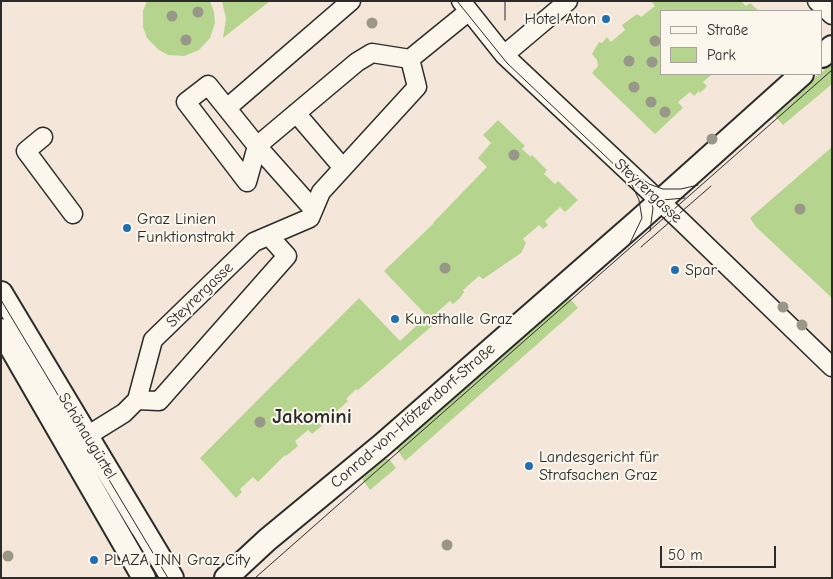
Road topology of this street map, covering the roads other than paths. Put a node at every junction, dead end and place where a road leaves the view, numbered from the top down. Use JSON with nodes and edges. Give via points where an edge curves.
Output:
{"nodes":[{"id":1,"x":352,"y":1,"type":"edge"},
{"id":2,"x":568,"y":1,"type":"edge"},
{"id":3,"x":817,"y":1,"type":"edge"},
{"id":4,"x":465,"y":6,"type":"edge"},
{"id":5,"x":832,"y":15,"type":"edge"},
{"id":6,"x":504,"y":55,"type":"junction"},
{"id":7,"x":410,"y":59,"type":"junction"},
{"id":8,"x":801,"y":75,"type":"edge"},
{"id":9,"x":226,"y":108,"type":"junction"},
{"id":10,"x":296,"y":113,"type":"junction"},
{"id":11,"x":43,"y":137,"type":"dead end"},
{"id":12,"x":256,"y":146,"type":"junction"},
{"id":13,"x":343,"y":168,"type":"junction"},
{"id":14,"x":660,"y":202,"type":"junction"},
{"id":15,"x":314,"y":209,"type":"junction"},
{"id":16,"x":73,"y":214,"type":"dead end"},
{"id":17,"x":269,"y":236,"type":"junction"},
{"id":18,"x":1,"y":294,"type":"edge"},
{"id":19,"x":1,"y":330,"type":"edge"},
{"id":20,"x":832,"y":367,"type":"edge"},
{"id":21,"x":137,"y":400,"type":"junction"},
{"id":22,"x":87,"y":436,"type":"junction"},
{"id":23,"x":144,"y":578,"type":"edge"},
{"id":24,"x":172,"y":578,"type":"edge"},
{"id":25,"x":226,"y":578,"type":"edge"}],
"edges":[{"from":1,"to":9,"type":"street"},
{"from":2,"to":6,"type":"street"},
{"from":3,"to":5,"type":"street"},
{"from":4,"to":6,"type":"street","name":"Steyrergasse"},
{"from":4,"to":7,"type":"street","name":"Steyrergasse"},
{"from":6,"to":14,"type":"street","name":"Steyrergasse"},
{"from":7,"to":10,"type":"street","via":[[372,53]]},
{"from":7,"to":13,"type":"street","name":"Steyrergasse","via":[[417,88]]},
{"from":8,"to":14,"type":"main road","name":"Conrad-von-Hötzendorf-Straße"},
{"from":9,"to":12,"type":"street"},
{"from":9,"to":12,"type":"street","via":[[208,85],[186,102],[247,182]]},
{"from":10,"to":12,"type":"street"},
{"from":10,"to":13,"type":"street"},
{"from":11,"to":16,"type":"street","via":[[26,151]]},
{"from":12,"to":15,"type":"street"},
{"from":13,"to":15,"type":"street","name":"Steyrergasse","via":[[321,192]]},
{"from":14,"to":20,"type":"street","name":"Steyrergasse"},
{"from":14,"to":25,"type":"main road","name":"Conrad-von-Hötzendorf-Straße"},
{"from":15,"to":17,"type":"street","name":"Steyrergasse","via":[[310,218]]},
{"from":17,"to":21,"type":"street","name":"Steyrergasse","via":[[254,242],[152,340]]},
{"from":17,"to":21,"type":"street","via":[[287,256],[159,401]]},
{"from":18,"to":22,"type":"main road","name":"Schönaugürtel"},
{"from":19,"to":23,"type":"main road","name":"Schönaugürtel"},
{"from":21,"to":22,"type":"street","via":[[124,413]]},
{"from":22,"to":24,"type":"main road","name":"Schönaugürtel"}]}
